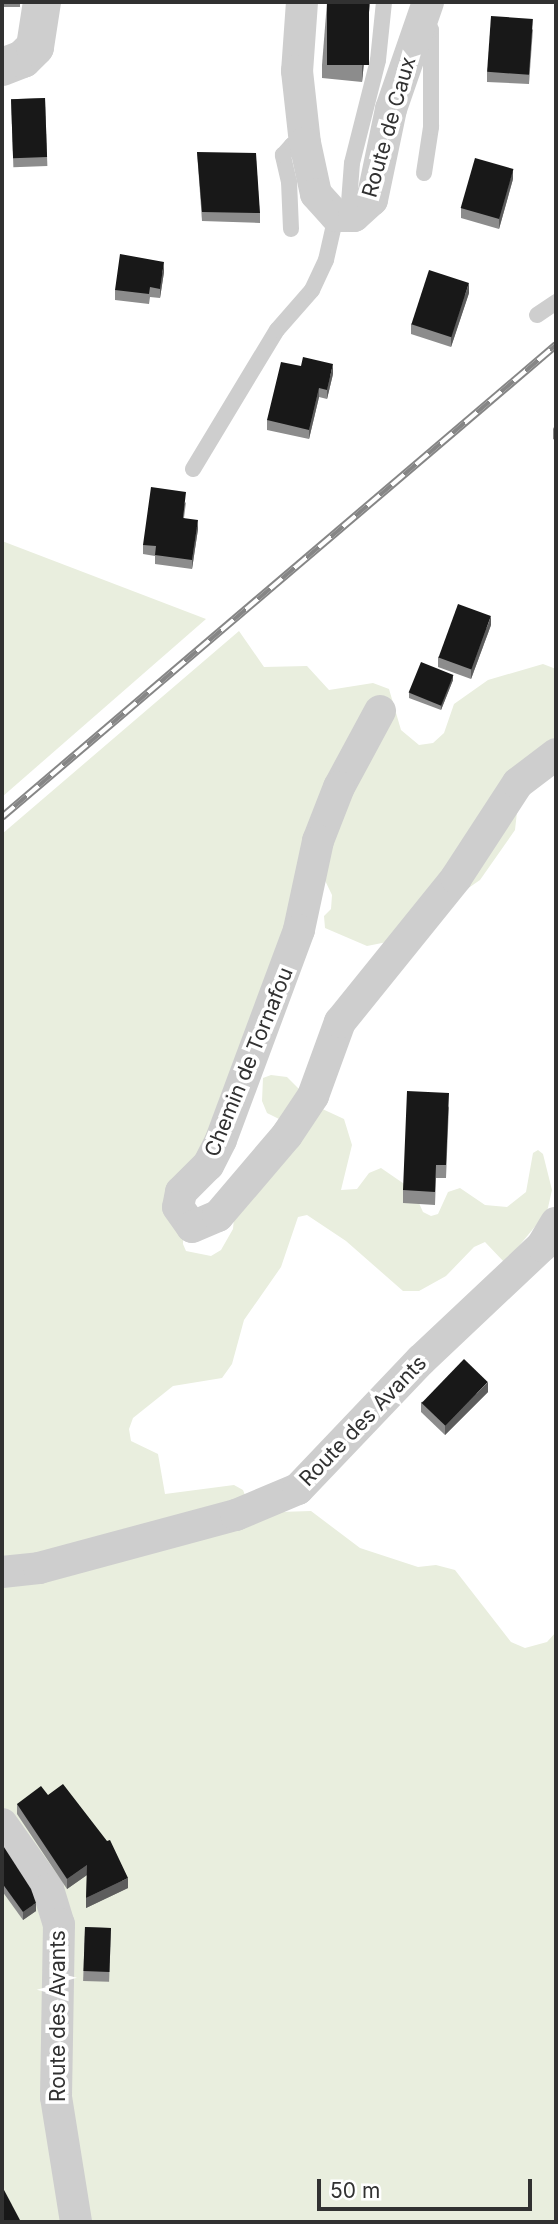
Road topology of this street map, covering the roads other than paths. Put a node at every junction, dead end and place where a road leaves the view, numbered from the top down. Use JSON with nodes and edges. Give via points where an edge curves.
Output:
{"nodes":[{"id":1,"x":42,"y":2,"type":"edge"},
{"id":2,"x":302,"y":2,"type":"edge"},
{"id":3,"x":384,"y":2,"type":"edge"},
{"id":4,"x":426,"y":9,"type":"edge"},
{"id":5,"x":2,"y":67,"type":"edge"},
{"id":6,"x":305,"y":143,"type":"junction"},
{"id":7,"x":424,"y":173,"type":"dead end"},
{"id":8,"x":342,"y":216,"type":"junction"},
{"id":9,"x":290,"y":229,"type":"dead end"},
{"id":10,"x":556,"y":302,"type":"edge"},
{"id":11,"x":537,"y":315,"type":"dead end"},
{"id":12,"x":192,"y":469,"type":"dead end"},
{"id":13,"x":380,"y":711,"type":"dead end"},
{"id":14,"x":556,"y":754,"type":"edge"},
{"id":15,"x":556,"y":1223,"type":"edge"},
{"id":16,"x":2,"y":1573,"type":"edge"},
{"id":17,"x":2,"y":1824,"type":"edge"},
{"id":18,"x":76,"y":2222,"type":"edge"}],
"edges":[{"from":1,"to":5,"type":"street","via":[[35,47],[23,59]]},
{"from":2,"to":6,"type":"street","name":"Route de Caux","via":[[297,71]]},
{"from":3,"to":8,"type":"lane","via":[[377,60]]},
{"from":4,"to":7,"type":"lane","via":[[431,30],[430,127]]},
{"from":4,"to":8,"type":"street","name":"Route de Caux","via":[[391,109],[373,200]]},
{"from":6,"to":8,"type":"street","name":"Route de Caux","via":[[316,194]]},
{"from":6,"to":9,"type":"lane","via":[[292,145],[283,155]]},
{"from":8,"to":12,"type":"lane","via":[[312,290],[277,330]]},
{"from":10,"to":11,"type":"lane"},
{"from":13,"to":14,"type":"street","name":"Chemin de Tornafou","via":[[339,787],[318,841],[299,930],[221,1140],[208,1165],[181,1192],[178,1207],[192,1227],[218,1216],[288,1135],[313,1096],[340,1022],[456,878],[518,783]]},
{"from":15,"to":16,"type":"street","name":"Route des Avants","via":[[542,1246],[421,1360],[298,1489],[279,1501],[212,1522],[39,1568]]},
{"from":17,"to":18,"type":"street","name":"Route des Avants","via":[[48,1889],[59,1924],[56,2097]]}]}
